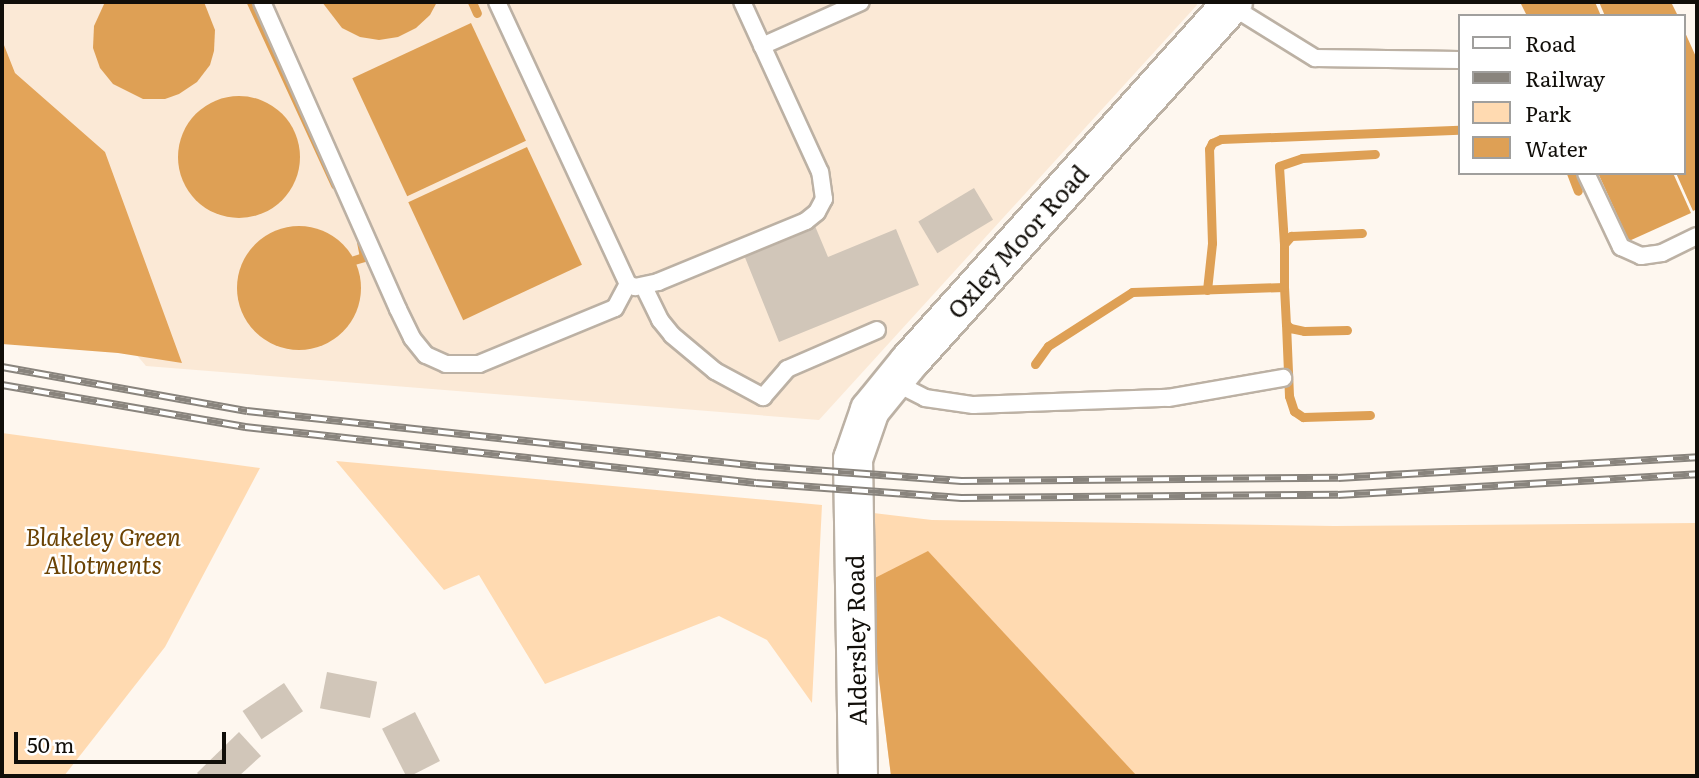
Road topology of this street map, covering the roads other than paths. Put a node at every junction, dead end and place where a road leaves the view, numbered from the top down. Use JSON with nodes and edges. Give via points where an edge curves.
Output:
{"nodes":[{"id":1,"x":262,"y":2,"type":"edge"},
{"id":2,"x":497,"y":2,"type":"edge"},
{"id":3,"x":742,"y":2,"type":"edge"},
{"id":4,"x":861,"y":2,"type":"edge"},
{"id":5,"x":1230,"y":3,"type":"edge"},
{"id":6,"x":762,"y":46,"type":"junction"},
{"id":7,"x":1458,"y":60,"type":"edge"},
{"id":8,"x":1587,"y":175,"type":"edge"},
{"id":9,"x":1697,"y":236,"type":"edge"},
{"id":10,"x":636,"y":286,"type":"junction"},
{"id":11,"x":877,"y":330,"type":"dead end"},
{"id":12,"x":1283,"y":378,"type":"dead end"},
{"id":13,"x":892,"y":381,"type":"junction"},
{"id":14,"x":852,"y":504,"type":"joint"},
{"id":15,"x":858,"y":776,"type":"edge"}],
"edges":[{"from":1,"to":10,"type":"lane","via":[[398,309],[426,355],[446,364],[479,364],[615,308]]},
{"from":2,"to":10,"type":"lane"},
{"from":3,"to":6,"type":"lane"},
{"from":4,"to":6,"type":"lane"},
{"from":5,"to":7,"type":"lane","via":[[1315,58]]},
{"from":5,"to":13,"type":"street","name":"Oxley Moor Road"},
{"from":6,"to":10,"type":"lane","via":[[820,172],[824,199],[806,221]]},
{"from":8,"to":9,"type":"lane","via":[[1621,247],[1641,256],[1661,253]]},
{"from":10,"to":11,"type":"lane","via":[[672,335],[715,371],[763,397],[788,369]]},
{"from":12,"to":13,"type":"lane","via":[[1168,398],[973,405],[925,398]]},
{"from":13,"to":14,"type":"street","name":"Oxley Moor Road","via":[[870,410],[858,440]]},
{"from":14,"to":15,"type":"street","name":"Aldersley Road"}]}
